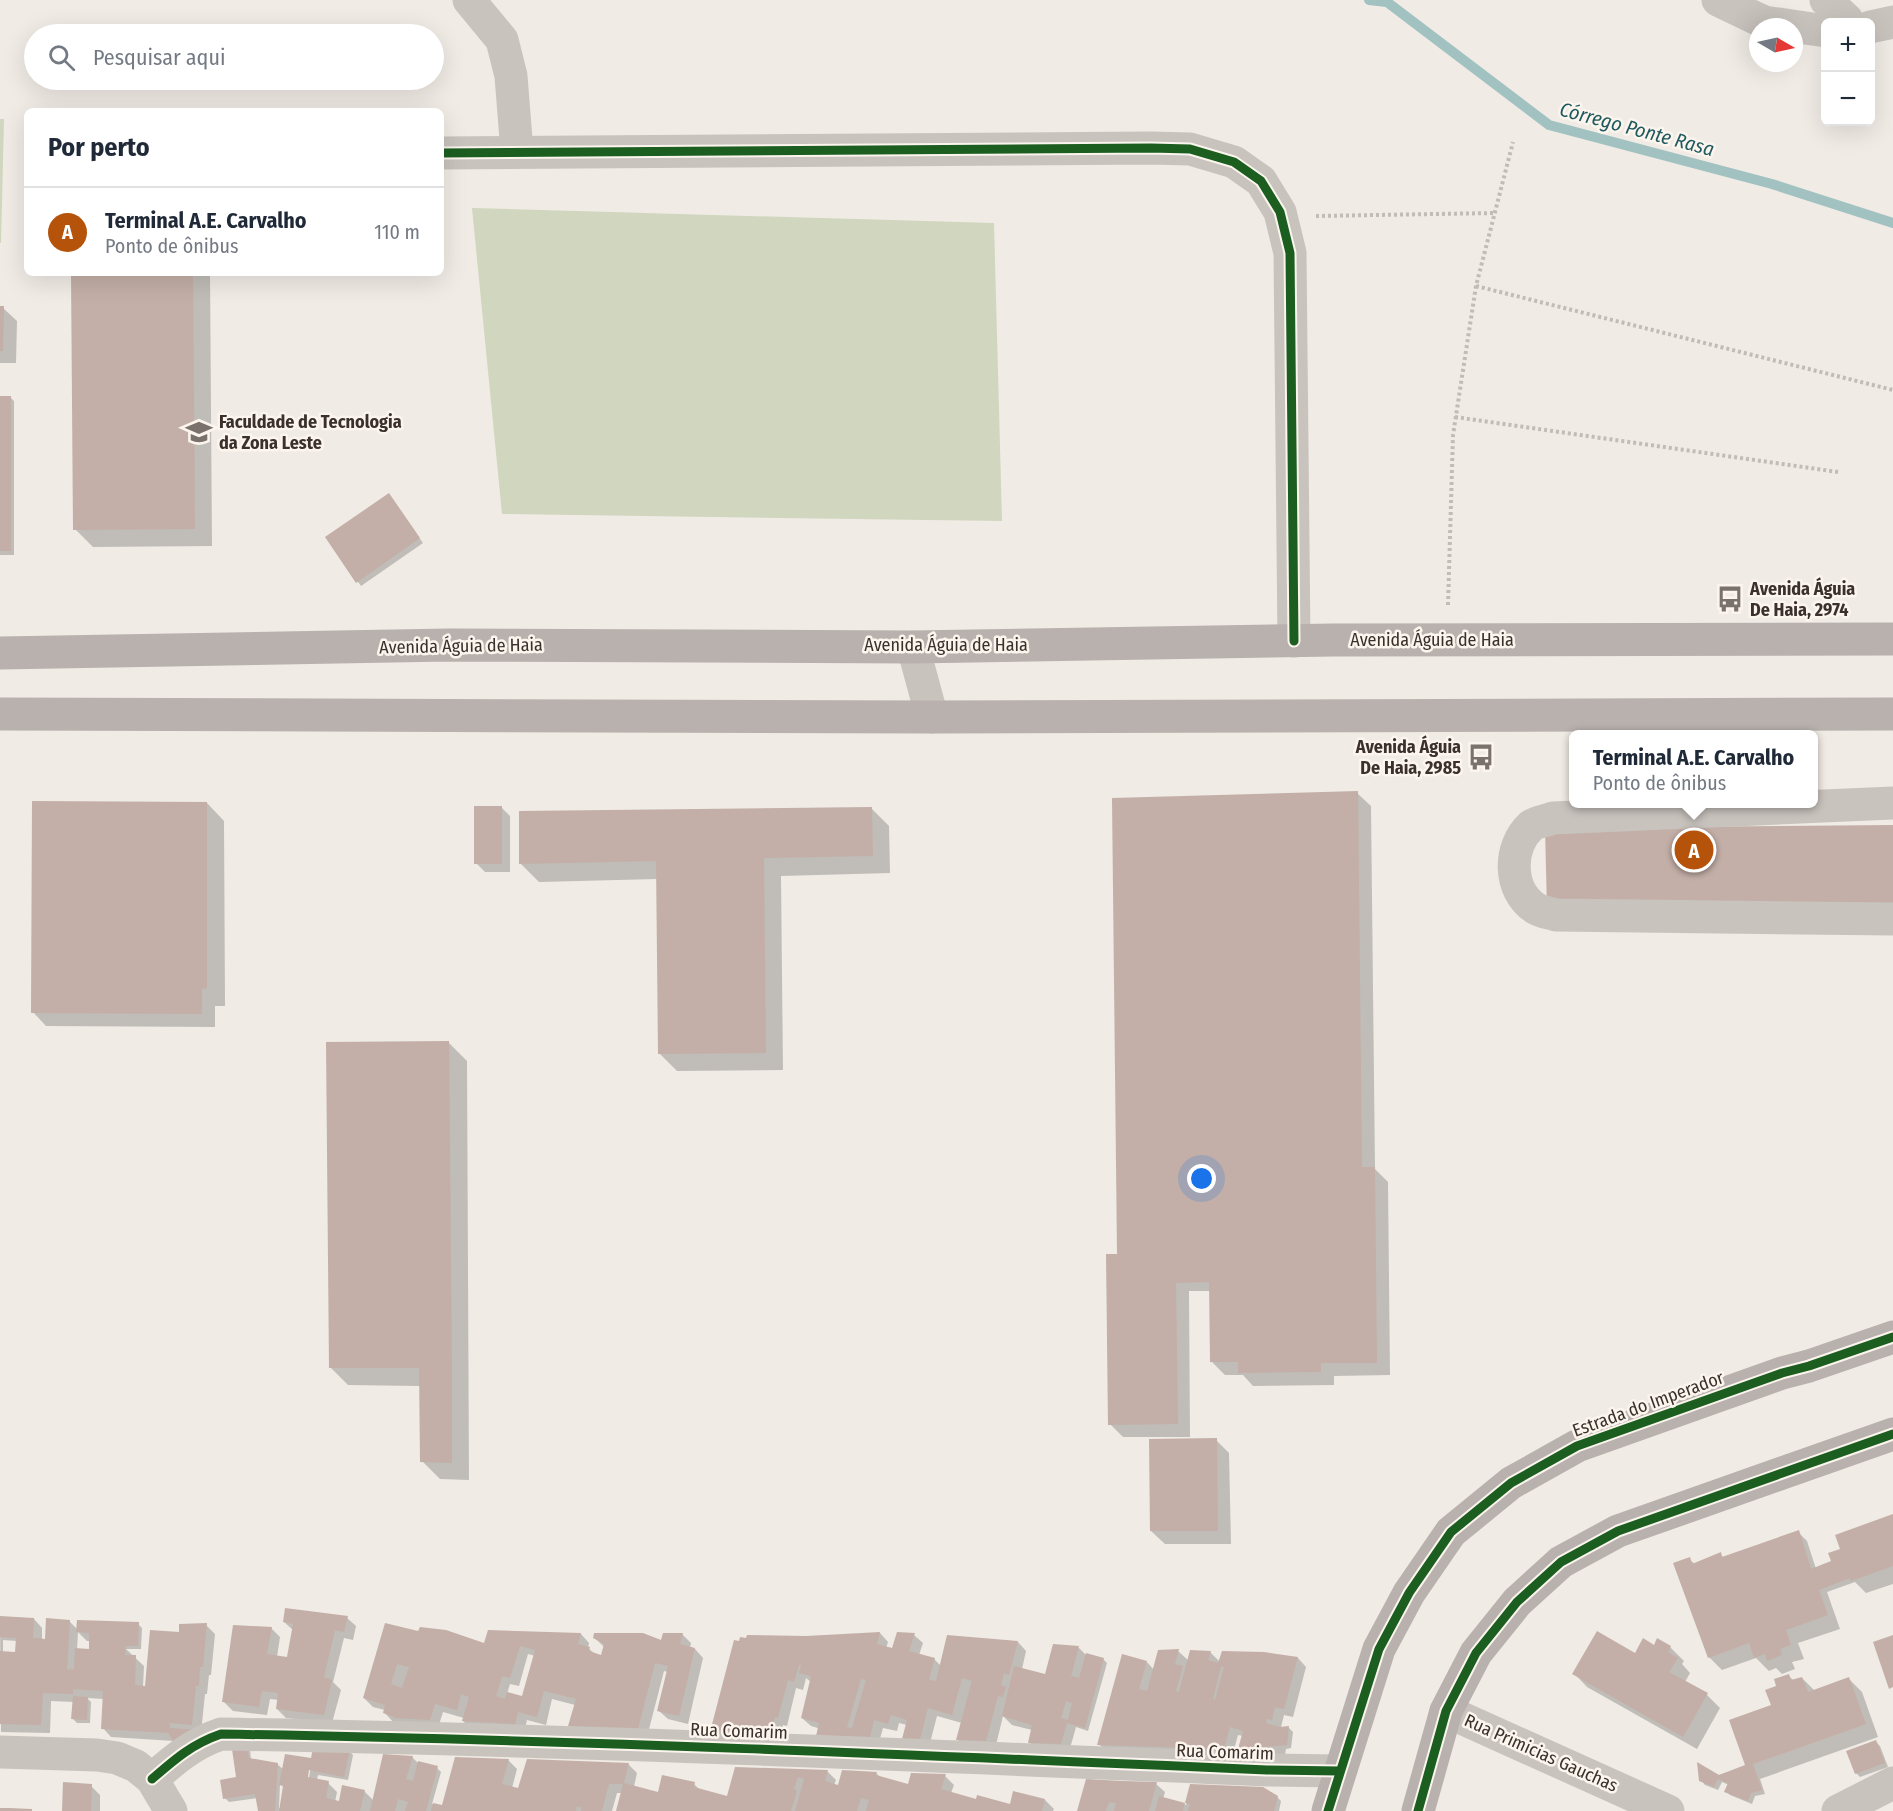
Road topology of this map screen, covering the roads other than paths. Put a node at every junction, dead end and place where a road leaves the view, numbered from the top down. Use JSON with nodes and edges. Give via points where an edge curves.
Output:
{"nodes":[{"id":1,"x":469,"y":0,"type":"edge"},
{"id":2,"x":1718,"y":0,"type":"edge"},
{"id":3,"x":1843,"y":17,"type":"edge"},
{"id":4,"x":1893,"y":22,"type":"edge"},
{"id":5,"x":517,"y":152,"type":"junction"},
{"id":6,"x":444,"y":153,"type":"edge"},
{"id":7,"x":1893,"y":639,"type":"edge"},
{"id":8,"x":1294,"y":640,"type":"junction"},
{"id":9,"x":913,"y":647,"type":"junction"},
{"id":10,"x":0,"y":653,"type":"edge"},
{"id":11,"x":0,"y":714,"type":"edge"},
{"id":12,"x":1893,"y":714,"type":"edge"},
{"id":13,"x":932,"y":717,"type":"junction"},
{"id":14,"x":1893,"y":802,"type":"edge"},
{"id":15,"x":1818,"y":806,"type":"edge"},
{"id":16,"x":1773,"y":808,"type":"edge"},
{"id":17,"x":1893,"y":919,"type":"edge"},
{"id":18,"x":1893,"y":1337,"type":"edge"},
{"id":19,"x":1893,"y":1434,"type":"edge"},
{"id":20,"x":1446,"y":1711,"type":"junction"},
{"id":21,"x":0,"y":1752,"type":"edge"},
{"id":22,"x":1339,"y":1772,"type":"junction"},
{"id":23,"x":1590,"y":1776,"type":"junction"},
{"id":24,"x":152,"y":1779,"type":"junction"},
{"id":25,"x":1893,"y":1783,"type":"edge"},
{"id":26,"x":171,"y":1811,"type":"edge"},
{"id":27,"x":1328,"y":1811,"type":"edge"},
{"id":28,"x":1418,"y":1811,"type":"edge"},
{"id":29,"x":1618,"y":1811,"type":"edge"},
{"id":30,"x":1668,"y":1811,"type":"edge"},
{"id":31,"x":1838,"y":1811,"type":"edge"}],
"edges":[{"from":1,"to":5,"type":"street","via":[[502,40],[511,76]]},
{"from":2,"to":3,"type":"street","via":[[1764,22]]},
{"from":3,"to":4,"type":"street"},
{"from":5,"to":6,"type":"street"},
{"from":5,"to":8,"type":"street","via":[[1151,148],[1190,149],[1234,162],[1260,181],[1280,212],[1290,254]]},
{"from":7,"to":8,"type":"main road","name":"Avenida Águia de Haia"},
{"from":8,"to":9,"type":"main road","name":"Avenida Águia de Haia"},
{"from":9,"to":10,"type":"main road","name":"Avenida Águia de Haia","via":[[449,645]]},
{"from":9,"to":13,"type":"street"},
{"from":11,"to":13,"type":"main road"},
{"from":12,"to":13,"type":"main road"},
{"from":14,"to":15,"type":"street"},
{"from":16,"to":17,"type":"street","via":[[1553,819],[1533,825],[1521,840],[1514,862],[1515,882],[1522,896],[1536,909],[1556,915]]},
{"from":18,"to":22,"type":"main road","name":"Estrada do Imperador","via":[[1577,1446],[1511,1483],[1452,1532],[1408,1593],[1379,1649]]},
{"from":19,"to":20,"type":"main road","via":[[1618,1531],[1561,1562],[1517,1602],[1476,1653]]},
{"from":20,"to":23,"type":"street","name":"Rua Primicias Gauchas"},
{"from":20,"to":28,"type":"main road"},
{"from":21,"to":24,"type":"street","via":[[117,1758]]},
{"from":22,"to":24,"type":"street","name":"Rua Comarim","via":[[752,1748],[221,1734],[183,1752]]},
{"from":22,"to":27,"type":"main road","name":"Estrada do Imperador"},
{"from":23,"to":29,"type":"street"},
{"from":23,"to":30,"type":"street","name":"Rua Primicias Gauchas"},
{"from":24,"to":26,"type":"street"},
{"from":25,"to":31,"type":"street"}]}
